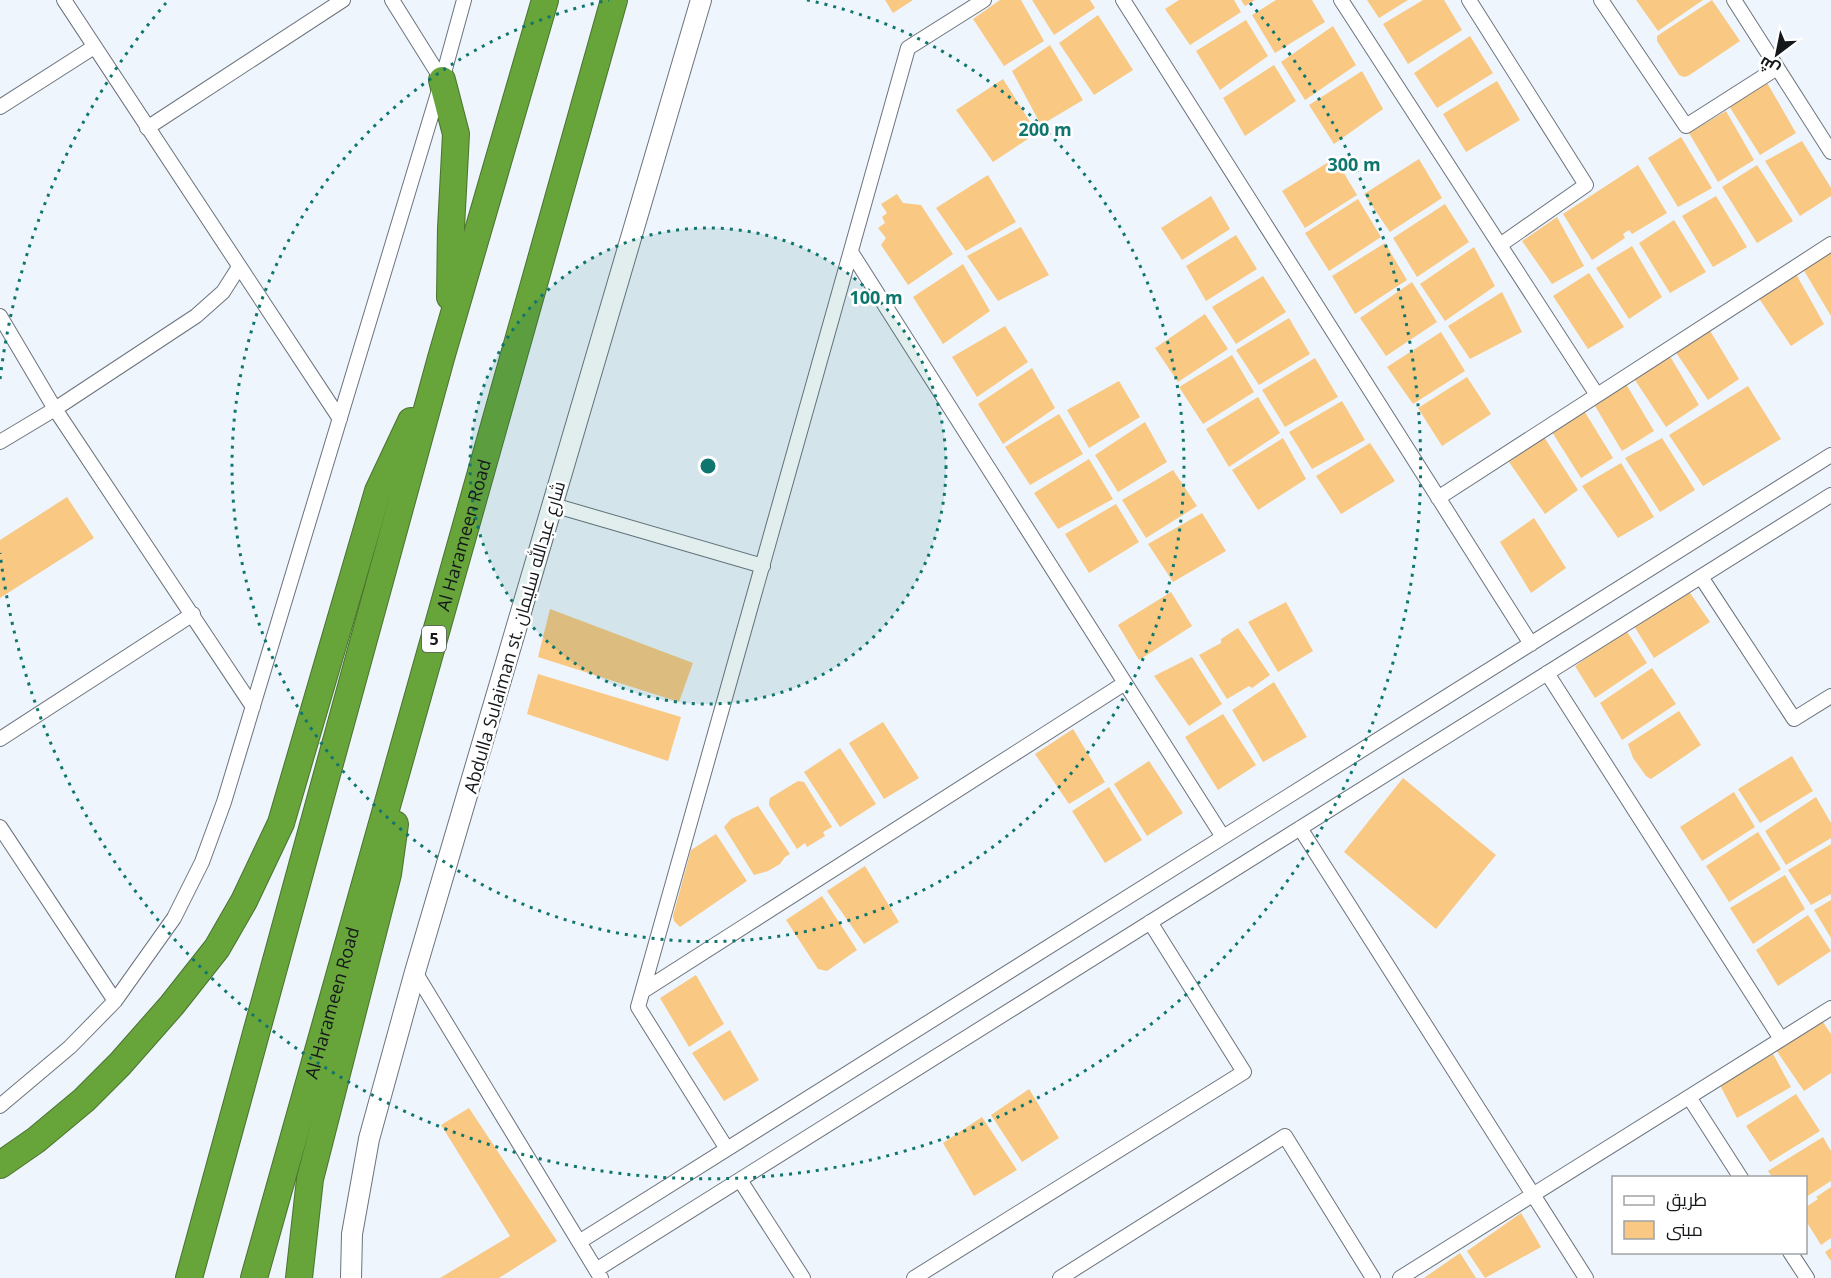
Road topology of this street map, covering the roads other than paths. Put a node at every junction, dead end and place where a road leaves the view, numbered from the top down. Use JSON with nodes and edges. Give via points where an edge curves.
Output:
{"nodes":[{"id":1,"x":64,"y":0,"type":"edge"},
{"id":2,"x":344,"y":0,"type":"edge"},
{"id":3,"x":392,"y":0,"type":"edge"},
{"id":4,"x":464,"y":0,"type":"edge"},
{"id":5,"x":545,"y":0,"type":"edge"},
{"id":6,"x":614,"y":0,"type":"edge"},
{"id":7,"x":701,"y":0,"type":"edge"},
{"id":8,"x":984,"y":0,"type":"edge"},
{"id":9,"x":1123,"y":0,"type":"edge"},
{"id":10,"x":1341,"y":0,"type":"edge"},
{"id":11,"x":1469,"y":0,"type":"edge"},
{"id":12,"x":1601,"y":0,"type":"edge"},
{"id":13,"x":1734,"y":0,"type":"edge"},
{"id":14,"x":94,"y":47,"type":"junction"},
{"id":15,"x":1777,"y":68,"type":"junction"},
{"id":16,"x":442,"y":80,"type":"junction"},
{"id":17,"x":0,"y":107,"type":"edge"},
{"id":18,"x":147,"y":128,"type":"junction"},
{"id":19,"x":1831,"y":152,"type":"edge"},
{"id":20,"x":1831,"y":244,"type":"edge"},
{"id":21,"x":1500,"y":245,"type":"junction"},
{"id":22,"x":851,"y":252,"type":"junction"},
{"id":23,"x":239,"y":267,"type":"junction"},
{"id":24,"x":0,"y":316,"type":"edge"},
{"id":25,"x":450,"y":329,"type":"junction"},
{"id":26,"x":441,"y":358,"type":"junction"},
{"id":27,"x":1597,"y":395,"type":"junction"},
{"id":28,"x":55,"y":409,"type":"junction"},
{"id":29,"x":340,"y":419,"type":"junction"},
{"id":30,"x":0,"y":442,"type":"edge"},
{"id":31,"x":1831,"y":455,"type":"edge"},
{"id":32,"x":1831,"y":495,"type":"edge"},
{"id":33,"x":1438,"y":498,"type":"junction"},
{"id":34,"x":552,"y":505,"type":"junction"},
{"id":35,"x":763,"y":566,"type":"junction"},
{"id":36,"x":1701,"y":577,"type":"junction"},
{"id":37,"x":193,"y":614,"type":"junction"},
{"id":38,"x":1531,"y":644,"type":"junction"},
{"id":39,"x":1546,"y":674,"type":"junction"},
{"id":40,"x":1125,"y":683,"type":"junction"},
{"id":41,"x":1831,"y":696,"type":"edge"},
{"id":42,"x":253,"y":707,"type":"junction"},
{"id":43,"x":410,"y":724,"type":"junction"},
{"id":44,"x":0,"y":739,"type":"edge"},
{"id":45,"x":0,"y":827,"type":"edge"},
{"id":46,"x":1300,"y":828,"type":"junction"},
{"id":47,"x":1223,"y":837,"type":"junction"},
{"id":48,"x":1150,"y":922,"type":"junction"},
{"id":49,"x":415,"y":972,"type":"junction"},
{"id":50,"x":643,"y":991,"type":"junction"},
{"id":51,"x":115,"y":1001,"type":"junction"},
{"id":52,"x":1831,"y":1008,"type":"edge"},
{"id":53,"x":1781,"y":1039,"type":"junction"},
{"id":54,"x":1689,"y":1097,"type":"junction"},
{"id":55,"x":0,"y":1106,"type":"edge"},
{"id":56,"x":727,"y":1149,"type":"junction"},
{"id":57,"x":0,"y":1165,"type":"edge"},
{"id":58,"x":1740,"y":1176,"type":"edge"},
{"id":59,"x":740,"y":1180,"type":"junction"},
{"id":60,"x":1533,"y":1195,"type":"junction"},
{"id":61,"x":579,"y":1242,"type":"junction"},
{"id":62,"x":1791,"y":1254,"type":"edge"},
{"id":63,"x":598,"y":1274,"type":"edge"},
{"id":64,"x":189,"y":1278,"type":"edge"},
{"id":65,"x":254,"y":1278,"type":"edge"},
{"id":66,"x":299,"y":1278,"type":"edge"},
{"id":67,"x":351,"y":1278,"type":"edge"},
{"id":68,"x":803,"y":1278,"type":"edge"},
{"id":69,"x":914,"y":1278,"type":"edge"},
{"id":70,"x":1060,"y":1278,"type":"edge"},
{"id":71,"x":1373,"y":1278,"type":"edge"},
{"id":72,"x":1400,"y":1278,"type":"edge"},
{"id":73,"x":1586,"y":1278,"type":"edge"},
{"id":74,"x":1807,"y":1278,"type":"edge"}],
"edges":[{"from":1,"to":14,"type":"street"},
{"from":2,"to":18,"type":"street"},
{"from":3,"to":16,"type":"street"},
{"from":4,"to":16,"type":"street"},
{"from":5,"to":25,"type":"highway"},
{"from":6,"to":43,"type":"highway","name":"Al Harameen Road","number":"5"},
{"from":7,"to":34,"type":"main road","name":"Abdulla Sulaiman st. شارع عبدالله سليمان"},
{"from":8,"to":22,"type":"street","via":[[908,48]]},
{"from":9,"to":33,"type":"street"},
{"from":10,"to":21,"type":"street"},
{"from":11,"to":21,"type":"street","via":[[1586,185]]},
{"from":12,"to":15,"type":"street","via":[[1686,126]]},
{"from":13,"to":15,"type":"street"},
{"from":14,"to":17,"type":"street"},
{"from":14,"to":18,"type":"street"},
{"from":15,"to":19,"type":"street"},
{"from":16,"to":25,"type":"highway","via":[[456,134]]},
{"from":16,"to":29,"type":"street"},
{"from":18,"to":23,"type":"street"},
{"from":20,"to":27,"type":"street"},
{"from":21,"to":27,"type":"street"},
{"from":22,"to":35,"type":"street"},
{"from":22,"to":40,"type":"street"},
{"from":23,"to":28,"type":"street","via":[[223,292],[196,316]]},
{"from":23,"to":29,"type":"street"},
{"from":24,"to":28,"type":"street"},
{"from":25,"to":26,"type":"highway"},
{"from":26,"to":57,"type":"highway","via":[[378,491],[280,823],[244,901],[217,948],[120,1064],[84,1100]]},
{"from":26,"to":64,"type":"highway"},
{"from":27,"to":33,"type":"street"},
{"from":28,"to":30,"type":"street"},
{"from":28,"to":37,"type":"street"},
{"from":29,"to":42,"type":"street"},
{"from":31,"to":38,"type":"street"},
{"from":32,"to":36,"type":"street"},
{"from":33,"to":38,"type":"street"},
{"from":34,"to":35,"type":"street"},
{"from":34,"to":49,"type":"main road","name":"Abdulla Sulaiman st. شارع عبدالله سليمان"},
{"from":35,"to":50,"type":"street"},
{"from":36,"to":39,"type":"street"},
{"from":36,"to":41,"type":"street","via":[[1794,719]]},
{"from":37,"to":42,"type":"street"},
{"from":37,"to":44,"type":"street"},
{"from":38,"to":47,"type":"street"},
{"from":39,"to":46,"type":"street"},
{"from":39,"to":53,"type":"street"},
{"from":40,"to":47,"type":"street"},
{"from":40,"to":50,"type":"street"},
{"from":42,"to":51,"type":"street","via":[[202,862],[174,918]]},
{"from":43,"to":65,"type":"highway","name":"Al Harameen Road","number":"5"},
{"from":43,"to":66,"type":"highway","via":[[388,874],[310,1179]]},
{"from":45,"to":51,"type":"street"},
{"from":46,"to":48,"type":"street"},
{"from":46,"to":60,"type":"street"},
{"from":47,"to":56,"type":"street"},
{"from":48,"to":59,"type":"street"},
{"from":48,"to":69,"type":"street","via":[[1244,1072]]},
{"from":49,"to":61,"type":"street"},
{"from":49,"to":67,"type":"main road","name":"Abdulla Sulaiman st. شارع عبدالله سليمان","via":[[369,1139],[352,1234]]},
{"from":50,"to":56,"type":"street","via":[[638,1008]]},
{"from":51,"to":55,"type":"street","via":[[70,1047]]},
{"from":52,"to":53,"type":"street"},
{"from":53,"to":54,"type":"street"},
{"from":54,"to":58,"type":"street"},
{"from":54,"to":60,"type":"street"},
{"from":56,"to":61,"type":"street"},
{"from":59,"to":63,"type":"street"},
{"from":59,"to":68,"type":"street"},
{"from":60,"to":72,"type":"street"},
{"from":60,"to":73,"type":"street"},
{"from":61,"to":63,"type":"street"},
{"from":62,"to":74,"type":"street"},
{"from":70,"to":71,"type":"street","via":[[1284,1136]]}]}
